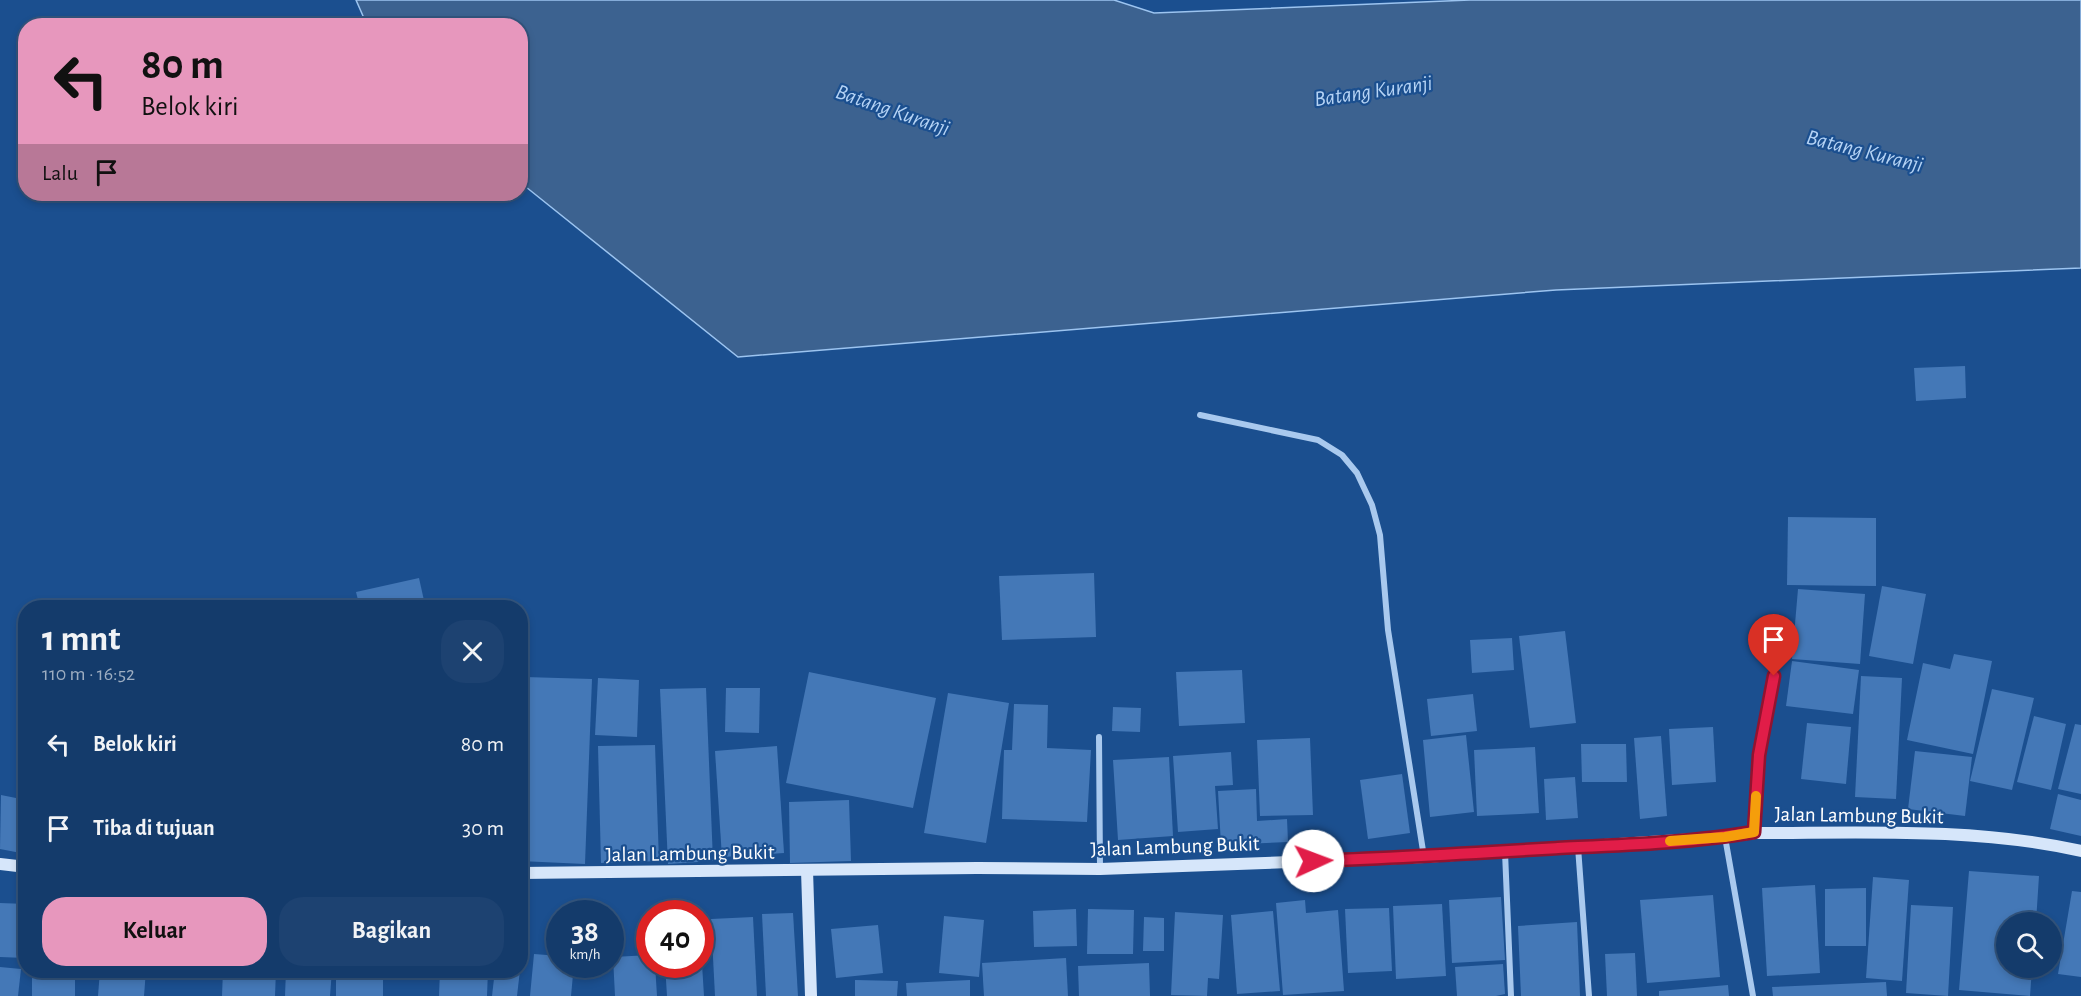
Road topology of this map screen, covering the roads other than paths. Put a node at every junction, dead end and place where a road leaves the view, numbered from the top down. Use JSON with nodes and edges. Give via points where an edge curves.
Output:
{"nodes":[{"id":1,"x":1200,"y":415,"type":"dead end"},
{"id":2,"x":1774,"y":676,"type":"dead end"},
{"id":3,"x":1099,"y":737,"type":"dead end"},
{"id":4,"x":1754,"y":832,"type":"junction"},
{"id":5,"x":1725,"y":837,"type":"junction"},
{"id":6,"x":1578,"y":847,"type":"junction"},
{"id":7,"x":1505,"y":851,"type":"junction"},
{"id":8,"x":2081,"y":852,"type":"edge"},
{"id":9,"x":1424,"y":857,"type":"junction"},
{"id":10,"x":0,"y":864,"type":"edge"},
{"id":11,"x":18,"y":866,"type":"edge"},
{"id":12,"x":1100,"y":868,"type":"junction"},
{"id":13,"x":807,"y":870,"type":"junction"},
{"id":14,"x":528,"y":873,"type":"edge"},
{"id":15,"x":811,"y":996,"type":"edge"},
{"id":16,"x":1511,"y":996,"type":"edge"},
{"id":17,"x":1589,"y":996,"type":"edge"},
{"id":18,"x":1753,"y":996,"type":"edge"}],
"edges":[{"from":1,"to":9,"type":"street","via":[[1318,440],[1342,455],[1357,473],[1380,534],[1388,630]]},
{"from":2,"to":4,"type":"street","via":[[1759,755]]},
{"from":3,"to":12,"type":"street"},
{"from":4,"to":5,"type":"street","name":"Jalan Lambung Bukit"},
{"from":4,"to":8,"type":"street","name":"Jalan Lambung Bukit","via":[[2013,839]]},
{"from":5,"to":6,"type":"street","name":"Jalan Lambung Bukit"},
{"from":5,"to":18,"type":"street"},
{"from":6,"to":7,"type":"street","name":"Jalan Lambung Bukit"},
{"from":6,"to":17,"type":"street"},
{"from":7,"to":9,"type":"street","name":"Jalan Lambung Bukit"},
{"from":7,"to":16,"type":"street"},
{"from":9,"to":12,"type":"street","name":"Jalan Lambung Bukit"},
{"from":10,"to":11,"type":"street"},
{"from":12,"to":13,"type":"street","name":"Jalan Lambung Bukit"},
{"from":13,"to":14,"type":"street","name":"Jalan Lambung Bukit"},
{"from":13,"to":15,"type":"street"}]}
